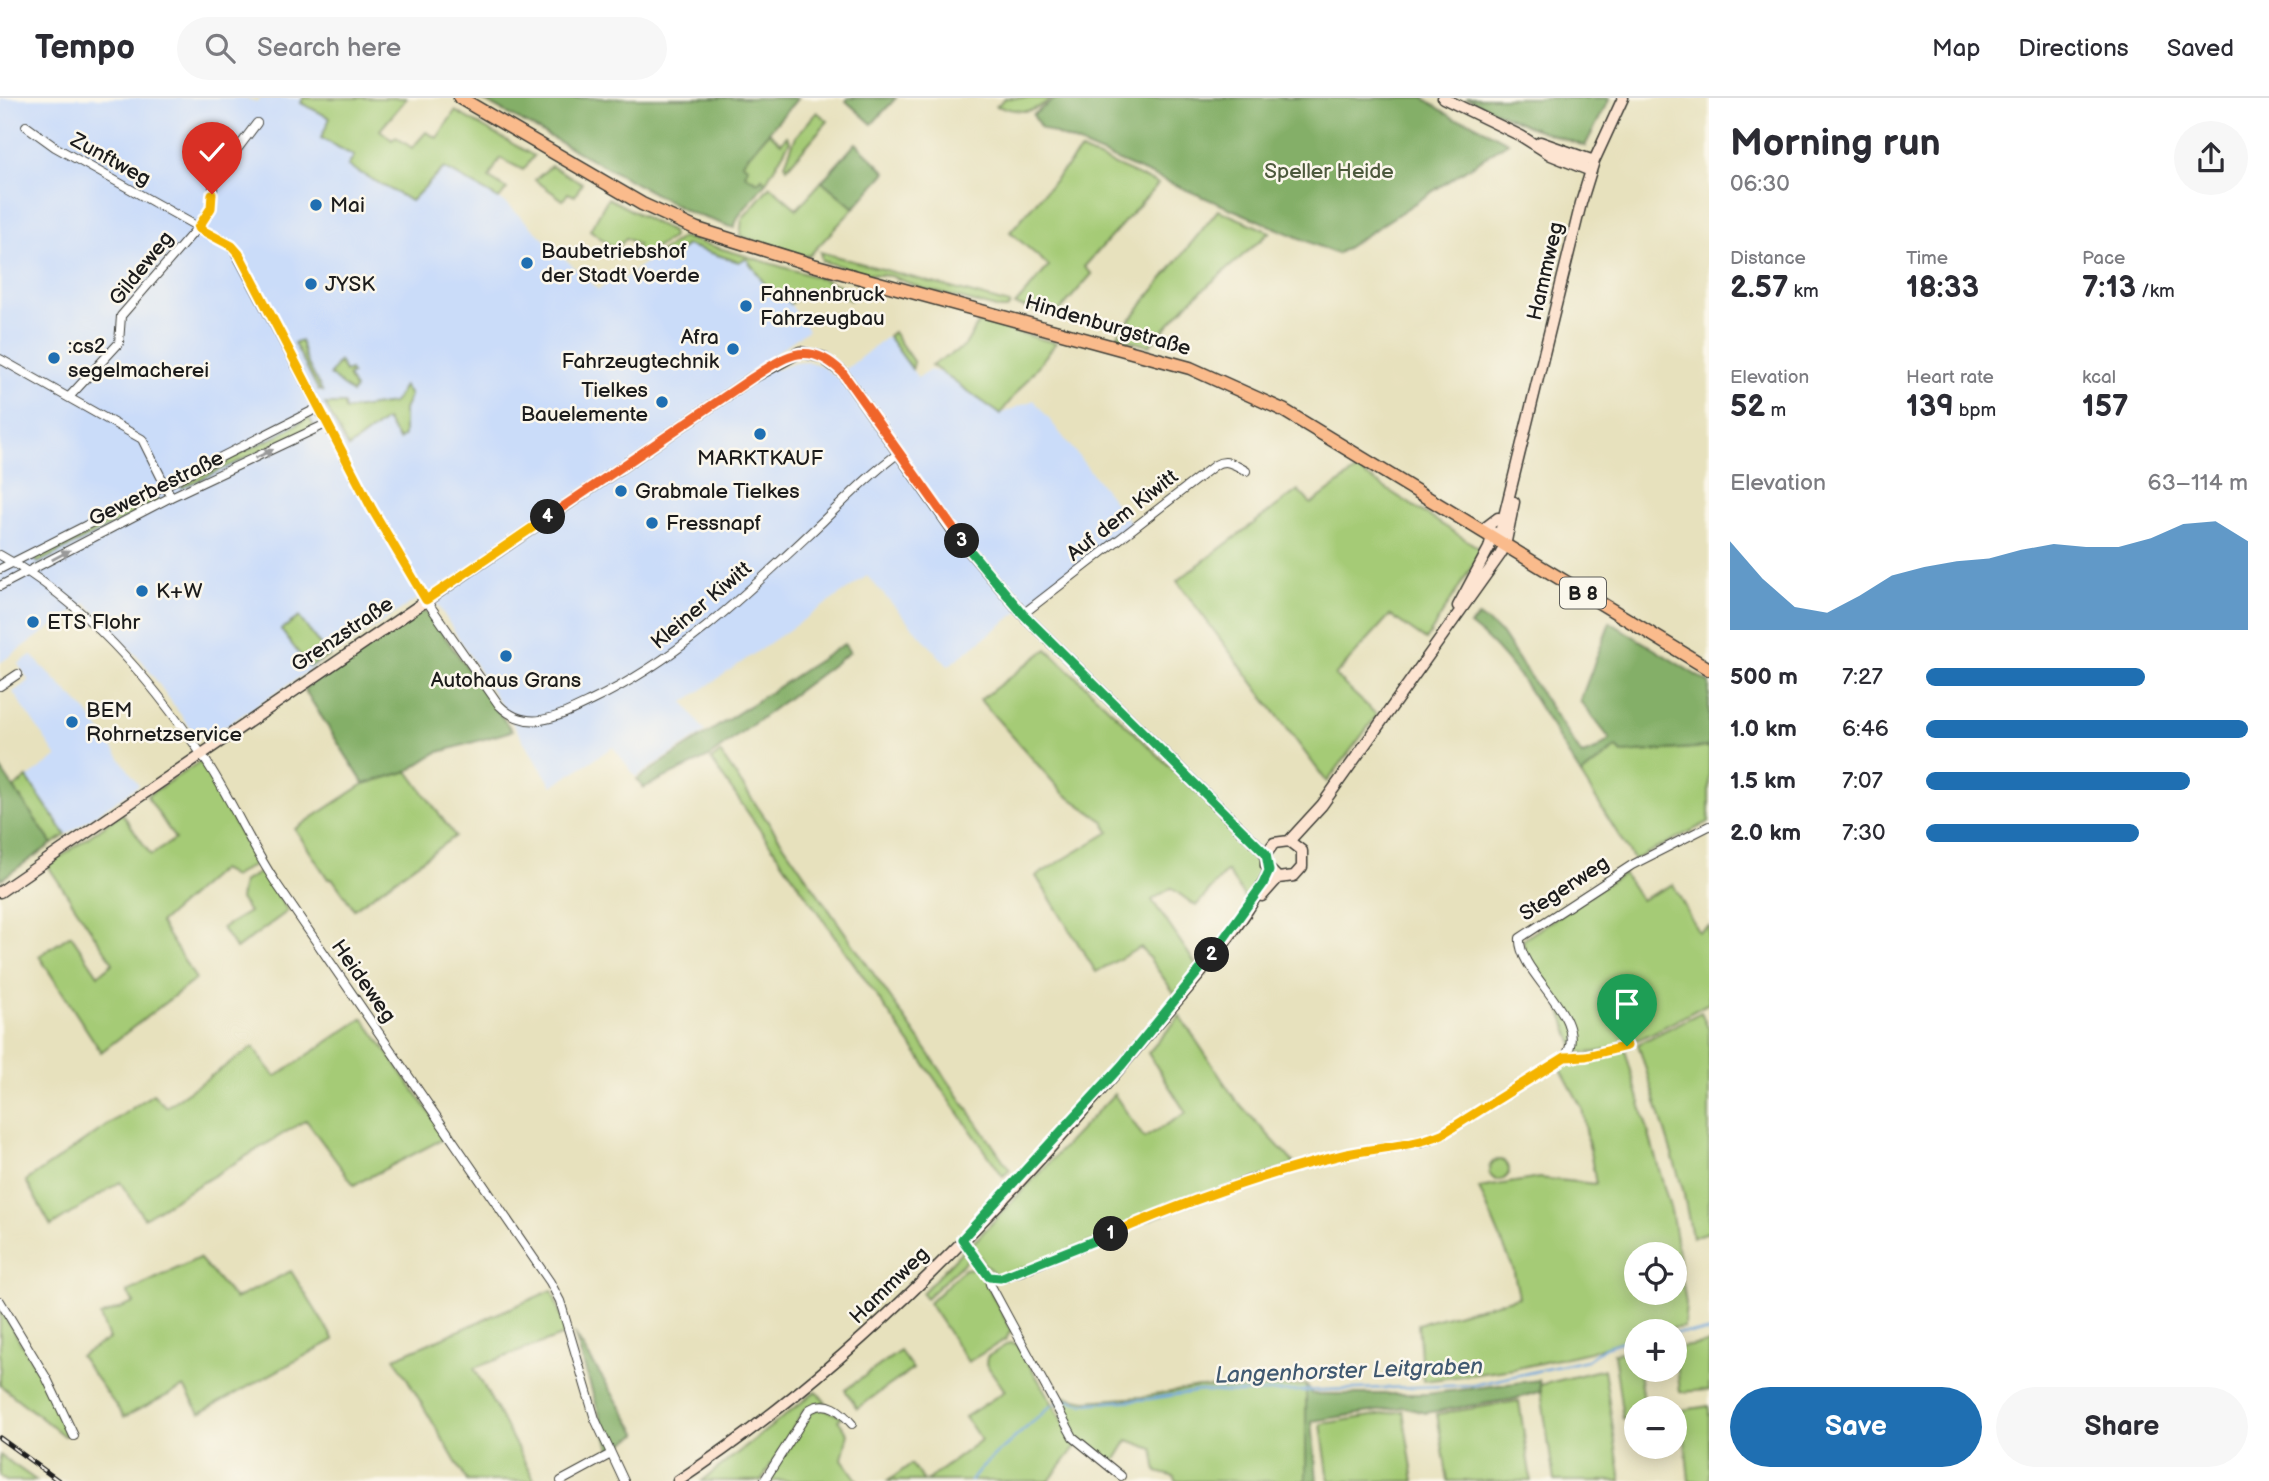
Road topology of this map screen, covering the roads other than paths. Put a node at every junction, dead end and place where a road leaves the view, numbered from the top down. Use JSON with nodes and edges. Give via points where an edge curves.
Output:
{"nodes":[{"id":1,"x":460,"y":98,"type":"edge"},
{"id":2,"x":1443,"y":98,"type":"edge"},
{"id":3,"x":1623,"y":98,"type":"edge"},
{"id":4,"x":257,"y":123,"type":"dead end"},
{"id":5,"x":26,"y":126,"type":"dead end"},
{"id":6,"x":1592,"y":166,"type":"junction"},
{"id":7,"x":198,"y":228,"type":"junction"},
{"id":8,"x":0,"y":359,"type":"edge"},
{"id":9,"x":70,"y":396,"type":"junction"},
{"id":10,"x":320,"y":407,"type":"junction"},
{"id":11,"x":328,"y":423,"type":"junction"},
{"id":12,"x":899,"y":453,"type":"junction"},
{"id":13,"x":1520,"y":457,"type":"junction"},
{"id":14,"x":1246,"y":471,"type":"dead end"},
{"id":15,"x":165,"y":485,"type":"junction"},
{"id":16,"x":171,"y":497,"type":"junction"},
{"id":17,"x":1495,"y":540,"type":"junction"},
{"id":18,"x":0,"y":555,"type":"edge"},
{"id":19,"x":14,"y":562,"type":"junction"},
{"id":20,"x":0,"y":569,"type":"edge"},
{"id":21,"x":30,"y":572,"type":"junction"},
{"id":22,"x":0,"y":586,"type":"edge"},
{"id":23,"x":426,"y":600,"type":"junction"},
{"id":24,"x":1023,"y":614,"type":"junction"},
{"id":25,"x":1451,"y":620,"type":"junction"},
{"id":26,"x":1709,"y":669,"type":"edge"},
{"id":27,"x":18,"y":674,"type":"dead end"},
{"id":28,"x":0,"y":686,"type":"edge"},
{"id":29,"x":201,"y":754,"type":"junction"},
{"id":30,"x":1234,"y":821,"type":"junction"},
{"id":31,"x":1709,"y":826,"type":"edge"},
{"id":32,"x":1274,"y":843,"type":"junction"},
{"id":33,"x":1294,"y":844,"type":"junction"},
{"id":34,"x":1266,"y":854,"type":"junction"},
{"id":35,"x":1274,"y":874,"type":"junction"},
{"id":36,"x":0,"y":892,"type":"edge"},
{"id":37,"x":1627,"y":1046,"type":"dead end"},
{"id":38,"x":1565,"y":1057,"type":"junction"},
{"id":39,"x":962,"y":1239,"type":"junction"},
{"id":40,"x":989,"y":1277,"type":"junction"},
{"id":41,"x":0,"y":1301,"type":"edge"},
{"id":42,"x":852,"y":1424,"type":"dead end"},
{"id":43,"x":74,"y":1436,"type":"dead end"},
{"id":44,"x":739,"y":1441,"type":"junction"},
{"id":45,"x":609,"y":1455,"type":"junction"},
{"id":46,"x":1121,"y":1476,"type":"dead end"},
{"id":47,"x":561,"y":1481,"type":"edge"},
{"id":48,"x":624,"y":1481,"type":"edge"},
{"id":49,"x":678,"y":1481,"type":"edge"},
{"id":50,"x":690,"y":1481,"type":"edge"},
{"id":51,"x":764,"y":1481,"type":"edge"}],
"edges":[{"from":1,"to":17,"type":"main road","name":"Hindenburgstraße","number":"B 8","via":[[642,204],[697,229],[1190,368],[1236,386]]},
{"from":2,"to":6,"type":"main road"},
{"from":3,"to":6,"type":"main road","name":"Hammweg"},
{"from":4,"to":7,"type":"street","name":"Gildeweg","via":[[214,180],[211,208]]},
{"from":5,"to":7,"type":"street","name":"Zunftweg"},
{"from":6,"to":13,"type":"main road","name":"Hammweg"},
{"from":7,"to":9,"type":"street","name":"Gildeweg","via":[[121,316],[119,343]]},
{"from":7,"to":10,"type":"street","name":"Zunftweg","via":[[239,254]]},
{"from":8,"to":9,"type":"street"},
{"from":9,"to":15,"type":"street","via":[[142,439]]},
{"from":10,"to":11,"type":"street","name":"Zunftweg"},
{"from":10,"to":15,"type":"street","name":"Gewerbestraße"},
{"from":16,"to":11,"type":"street","name":"Gewerbestraße","one_way":true},
{"from":11,"to":23,"type":"street","name":"Zunftweg"},
{"from":12,"to":23,"type":"main road","name":"Grenzstraße","via":[[842,372],[822,357],[800,352],[752,378]]},
{"from":12,"to":23,"type":"street","name":"Kleiner Kiwitt","via":[[695,638],[615,690],[558,716],[528,721],[509,715]]},
{"from":12,"to":24,"type":"main road","name":"Grenzstraße","via":[[957,536]]},
{"from":13,"to":17,"type":"main road","name":"Hammweg"},
{"from":13,"to":17,"type":"main road","name":"Hammweg"},
{"from":14,"to":24,"type":"street","name":"Auf dem Kiwitt","via":[[1222,461],[1215,465]]},
{"from":15,"to":16,"type":"street"},
{"from":15,"to":19,"type":"street","name":"Gewerbestraße"},
{"from":21,"to":16,"type":"street","name":"Gewerbestraße","one_way":true},
{"from":17,"to":25,"type":"main road","name":"Hammweg"},
{"from":17,"to":25,"type":"main road","name":"Hammweg","via":[[1471,598]]},
{"from":17,"to":26,"type":"main road","name":"Hindenburgstraße","number":"B 8"},
{"from":18,"to":19,"type":"street","name":"Heideweg"},
{"from":19,"to":20,"type":"street","name":"Gewerbestraße"},
{"from":19,"to":21,"type":"street","name":"Heideweg"},
{"from":21,"to":22,"type":"street","name":"Gewerbestraße"},
{"from":21,"to":29,"type":"street","name":"Heideweg","via":[[79,609],[119,648]]},
{"from":23,"to":29,"type":"main road","name":"Grenzstraße"},
{"from":24,"to":30,"type":"main road","name":"Grenzstraße"},
{"from":25,"to":33,"type":"main road","name":"Hammweg"},
{"from":27,"to":28,"type":"street"},
{"from":29,"to":36,"type":"main road","name":"Grenzstraße"},
{"from":29,"to":45,"type":"street","name":"Heideweg","via":[[261,861],[550,1282]]},
{"from":30,"to":32,"type":"main road","name":"Grenzstraße"},
{"from":30,"to":34,"type":"main road","name":"Grenzstraße"},
{"from":31,"to":38,"type":"street","name":"Stegerweg","via":[[1632,865],[1520,938],[1524,955],[1565,1019],[1571,1038]]},
{"from":32,"to":33,"type":"main road"},
{"from":32,"to":34,"type":"main road"},
{"from":33,"to":35,"type":"main road","name":"Hammweg","via":[[1303,857],[1302,867],[1289,878]]},
{"from":34,"to":35,"type":"main road"},
{"from":35,"to":39,"type":"main road","name":"Hammweg","via":[[1122,1065]]},
{"from":37,"to":38,"type":"street"},
{"from":38,"to":40,"type":"street","via":[[1426,1140],[1341,1155],[1251,1179],[1023,1271]]},
{"from":39,"to":40,"type":"street"},
{"from":39,"to":44,"type":"main road","name":"Hammweg","via":[[835,1362]]},
{"from":40,"to":46,"type":"street","via":[[1073,1437]]},
{"from":41,"to":43,"type":"street","via":[[47,1379]]},
{"from":42,"to":51,"type":"street","via":[[834,1408],[810,1409]]},
{"from":44,"to":49,"type":"main road","name":"Hammweg"},
{"from":44,"to":50,"type":"main road","name":"Hammweg"},
{"from":45,"to":47,"type":"street"},
{"from":45,"to":48,"type":"street","name":"Heideweg"}]}
